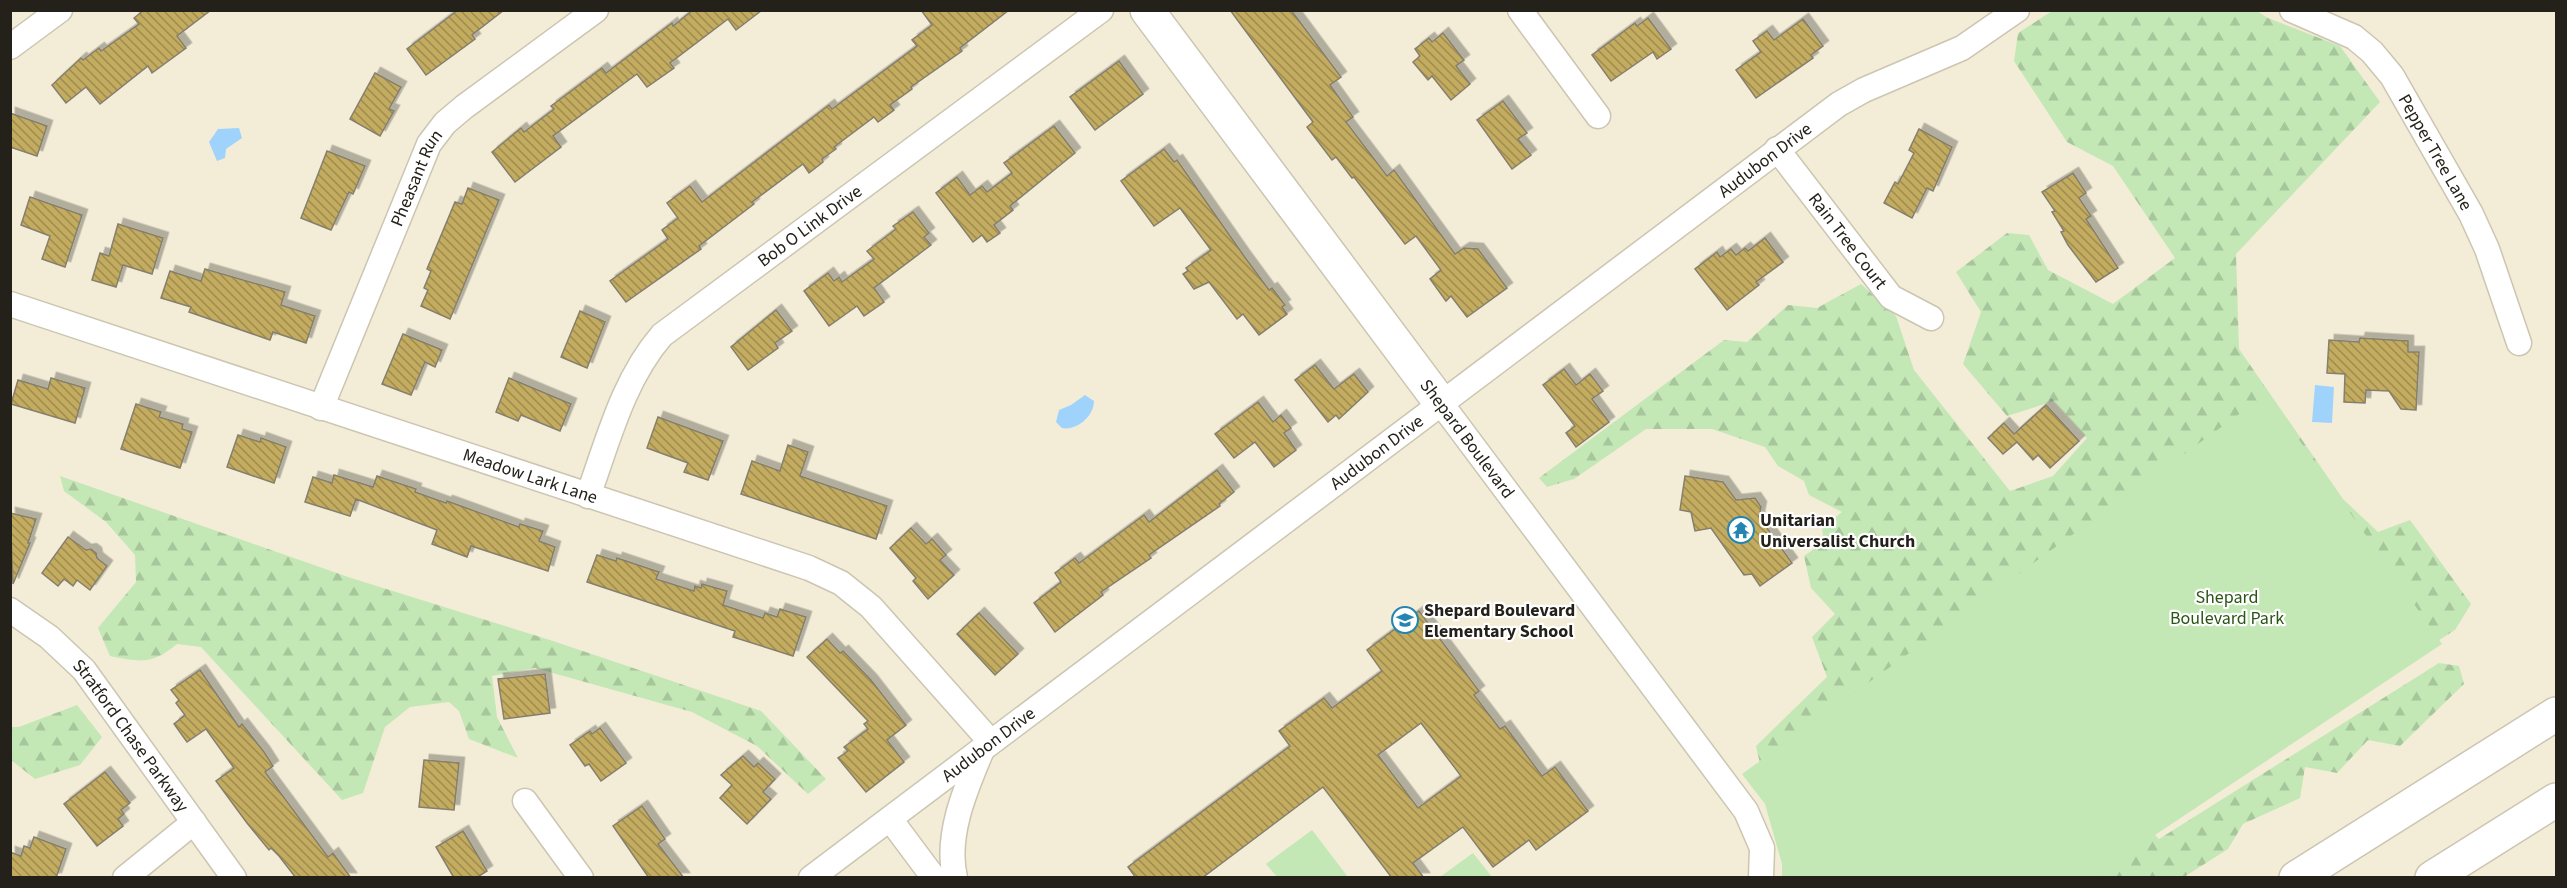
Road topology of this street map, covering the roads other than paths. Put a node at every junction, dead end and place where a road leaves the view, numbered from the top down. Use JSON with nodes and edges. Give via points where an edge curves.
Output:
{"nodes":[{"id":1,"x":60,"y":10,"type":"edge"},
{"id":2,"x":596,"y":10,"type":"edge"},
{"id":3,"x":1101,"y":10,"type":"edge"},
{"id":4,"x":1147,"y":10,"type":"edge"},
{"id":5,"x":1520,"y":10,"type":"edge"},
{"id":6,"x":2016,"y":10,"type":"edge"},
{"id":7,"x":2292,"y":10,"type":"edge"},
{"id":8,"x":10,"y":47,"type":"edge"},
{"id":9,"x":1598,"y":116,"type":"dead end"},
{"id":10,"x":1777,"y":149,"type":"junction"},
{"id":11,"x":10,"y":304,"type":"edge"},
{"id":12,"x":1931,"y":318,"type":"dead end"},
{"id":13,"x":2519,"y":343,"type":"dead end"},
{"id":14,"x":1440,"y":402,"type":"junction"},
{"id":15,"x":321,"y":408,"type":"junction"},
{"id":16,"x":588,"y":496,"type":"junction"},
{"id":17,"x":10,"y":610,"type":"edge"},
{"id":18,"x":2556,"y":714,"type":"edge"},
{"id":19,"x":986,"y":744,"type":"junction"},
{"id":20,"x":2556,"y":800,"type":"edge"},
{"id":21,"x":525,"y":801,"type":"dead end"},
{"id":22,"x":890,"y":819,"type":"junction"},
{"id":23,"x":194,"y":822,"type":"junction"},
{"id":24,"x":125,"y":878,"type":"edge"},
{"id":25,"x":234,"y":878,"type":"edge"},
{"id":26,"x":581,"y":878,"type":"edge"},
{"id":27,"x":811,"y":878,"type":"edge"},
{"id":28,"x":934,"y":878,"type":"edge"},
{"id":29,"x":955,"y":878,"type":"edge"},
{"id":30,"x":1761,"y":878,"type":"edge"},
{"id":31,"x":2296,"y":878,"type":"edge"},
{"id":32,"x":2432,"y":878,"type":"edge"}],
"edges":[{"from":1,"to":8,"type":"street"},
{"from":2,"to":15,"type":"street","name":"Pheasant Run","via":[[464,107],[429,144]]},
{"from":3,"to":16,"type":"street","name":"Bob O Link Drive","via":[[662,335],[630,383]]},
{"from":4,"to":14,"type":"main road","name":"Shepard Boulevard"},
{"from":5,"to":9,"type":"street"},
{"from":6,"to":10,"type":"street","name":"Audubon Drive","via":[[1962,48],[1839,104]]},
{"from":7,"to":13,"type":"street","name":"Pepper Tree Lane","via":[[2354,37],[2392,76],[2471,214]]},
{"from":10,"to":12,"type":"street","name":"Rain Tree Court","via":[[1891,297]]},
{"from":10,"to":14,"type":"street","name":"Audubon Drive"},
{"from":11,"to":15,"type":"street","name":"Meadow Lark Lane"},
{"from":14,"to":19,"type":"street","name":"Audubon Drive"},
{"from":14,"to":30,"type":"street","name":"Shepard Boulevard","via":[[1746,811],[1762,848]]},
{"from":15,"to":16,"type":"street","name":"Meadow Lark Lane"},
{"from":16,"to":19,"type":"street","name":"Meadow Lark Lane","via":[[809,568],[841,583],[871,607]]},
{"from":17,"to":23,"type":"street","name":"Stratford Chase Parkway","via":[[49,637],[84,670]]},
{"from":18,"to":31,"type":"main road"},
{"from":19,"to":22,"type":"street","name":"Audubon Drive"},
{"from":19,"to":29,"type":"street","via":[[966,788],[955,829]]},
{"from":20,"to":32,"type":"main road"},
{"from":21,"to":26,"type":"street"},
{"from":22,"to":27,"type":"street","name":"Audubon Drive"},
{"from":22,"to":28,"type":"street"},
{"from":23,"to":24,"type":"street"},
{"from":23,"to":25,"type":"street","name":"Stratford Chase Parkway"}]}
